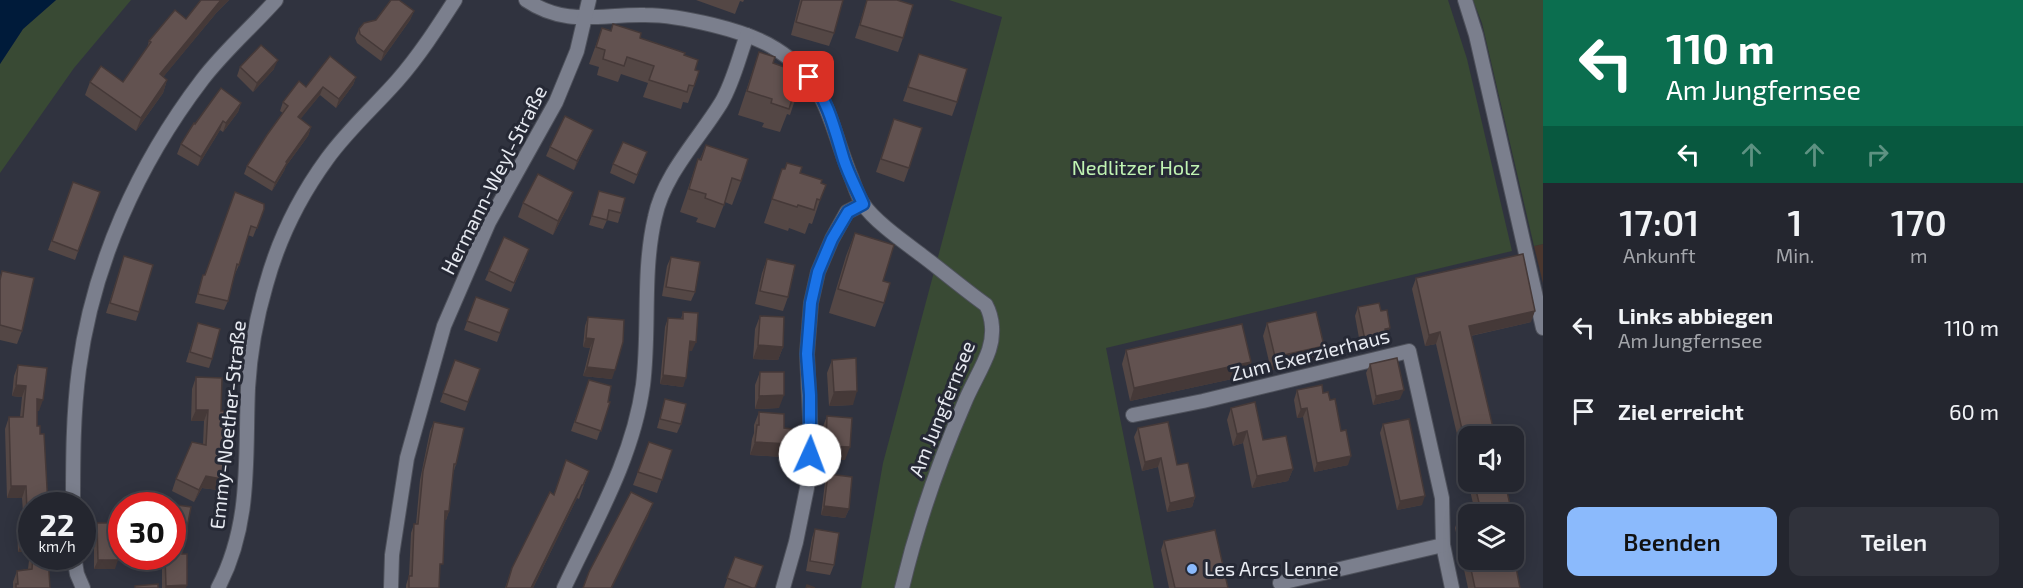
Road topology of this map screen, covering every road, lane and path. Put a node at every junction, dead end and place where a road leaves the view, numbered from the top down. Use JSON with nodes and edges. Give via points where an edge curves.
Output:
{"nodes":[{"id":1,"x":276,"y":0,"type":"edge"},
{"id":2,"x":455,"y":0,"type":"edge"},
{"id":3,"x":526,"y":0,"type":"edge"},
{"id":4,"x":589,"y":0,"type":"edge"},
{"id":5,"x":1465,"y":0,"type":"edge"},
{"id":6,"x":584,"y":18,"type":"junction"},
{"id":7,"x":747,"y":35,"type":"junction"},
{"id":8,"x":863,"y":204,"type":"junction"},
{"id":9,"x":1543,"y":328,"type":"edge"},
{"id":10,"x":1133,"y":415,"type":"dead end"},
{"id":11,"x":73,"y":492,"type":"edge"},
{"id":12,"x":1443,"y":545,"type":"junction"},
{"id":13,"x":76,"y":570,"type":"edge"},
{"id":14,"x":1280,"y":583,"type":"dead end"},
{"id":15,"x":83,"y":588,"type":"edge"},
{"id":16,"x":218,"y":588,"type":"edge"},
{"id":17,"x":391,"y":588,"type":"edge"},
{"id":18,"x":564,"y":588,"type":"edge"},
{"id":19,"x":783,"y":588,"type":"edge"},
{"id":20,"x":902,"y":588,"type":"edge"},
{"id":21,"x":1452,"y":588,"type":"edge"}],
"edges":[{"from":1,"to":11,"type":"street","via":[[203,79],[167,129],[118,224],[94,293],[84,340],[75,419]]},
{"from":2,"to":16,"type":"street","name":"Emmy-Noether-Straße","via":[[397,81],[327,159],[282,238],[253,339],[243,504],[234,552]]},
{"from":3,"to":6,"type":"street","name":"Am Jungfernsee","via":[[552,14]]},
{"from":4,"to":6,"type":"street","name":"Hermann-Weyl-Straße"},
{"from":5,"to":9,"type":"street"},
{"from":6,"to":7,"type":"street","name":"Am Jungfernsee","via":[[674,16]]},
{"from":6,"to":17,"type":"street","name":"Hermann-Weyl-Straße","via":[[578,51],[556,102],[489,222],[444,326],[407,458],[392,555]]},
{"from":7,"to":8,"type":"street","name":"Am Jungfernsee","via":[[798,63],[820,91]]},
{"from":7,"to":18,"type":"street","via":[[723,100],[676,169],[655,215],[647,347],[632,431],[623,462]]},
{"from":8,"to":19,"type":"street","via":[[848,212],[832,239],[818,272],[811,303],[807,488]]},
{"from":8,"to":20,"type":"street","name":"Am Jungfernsee","via":[[895,236],[986,305],[991,315],[990,348],[937,471]]},
{"from":10,"to":12,"type":"street","name":"Zum Exerzierhaus","via":[[1409,351],[1442,498]]},
{"from":12,"to":14,"type":"street"},
{"from":12,"to":21,"type":"street","name":"Zum Exerzierhaus"},
{"from":13,"to":15,"type":"street"}]}
